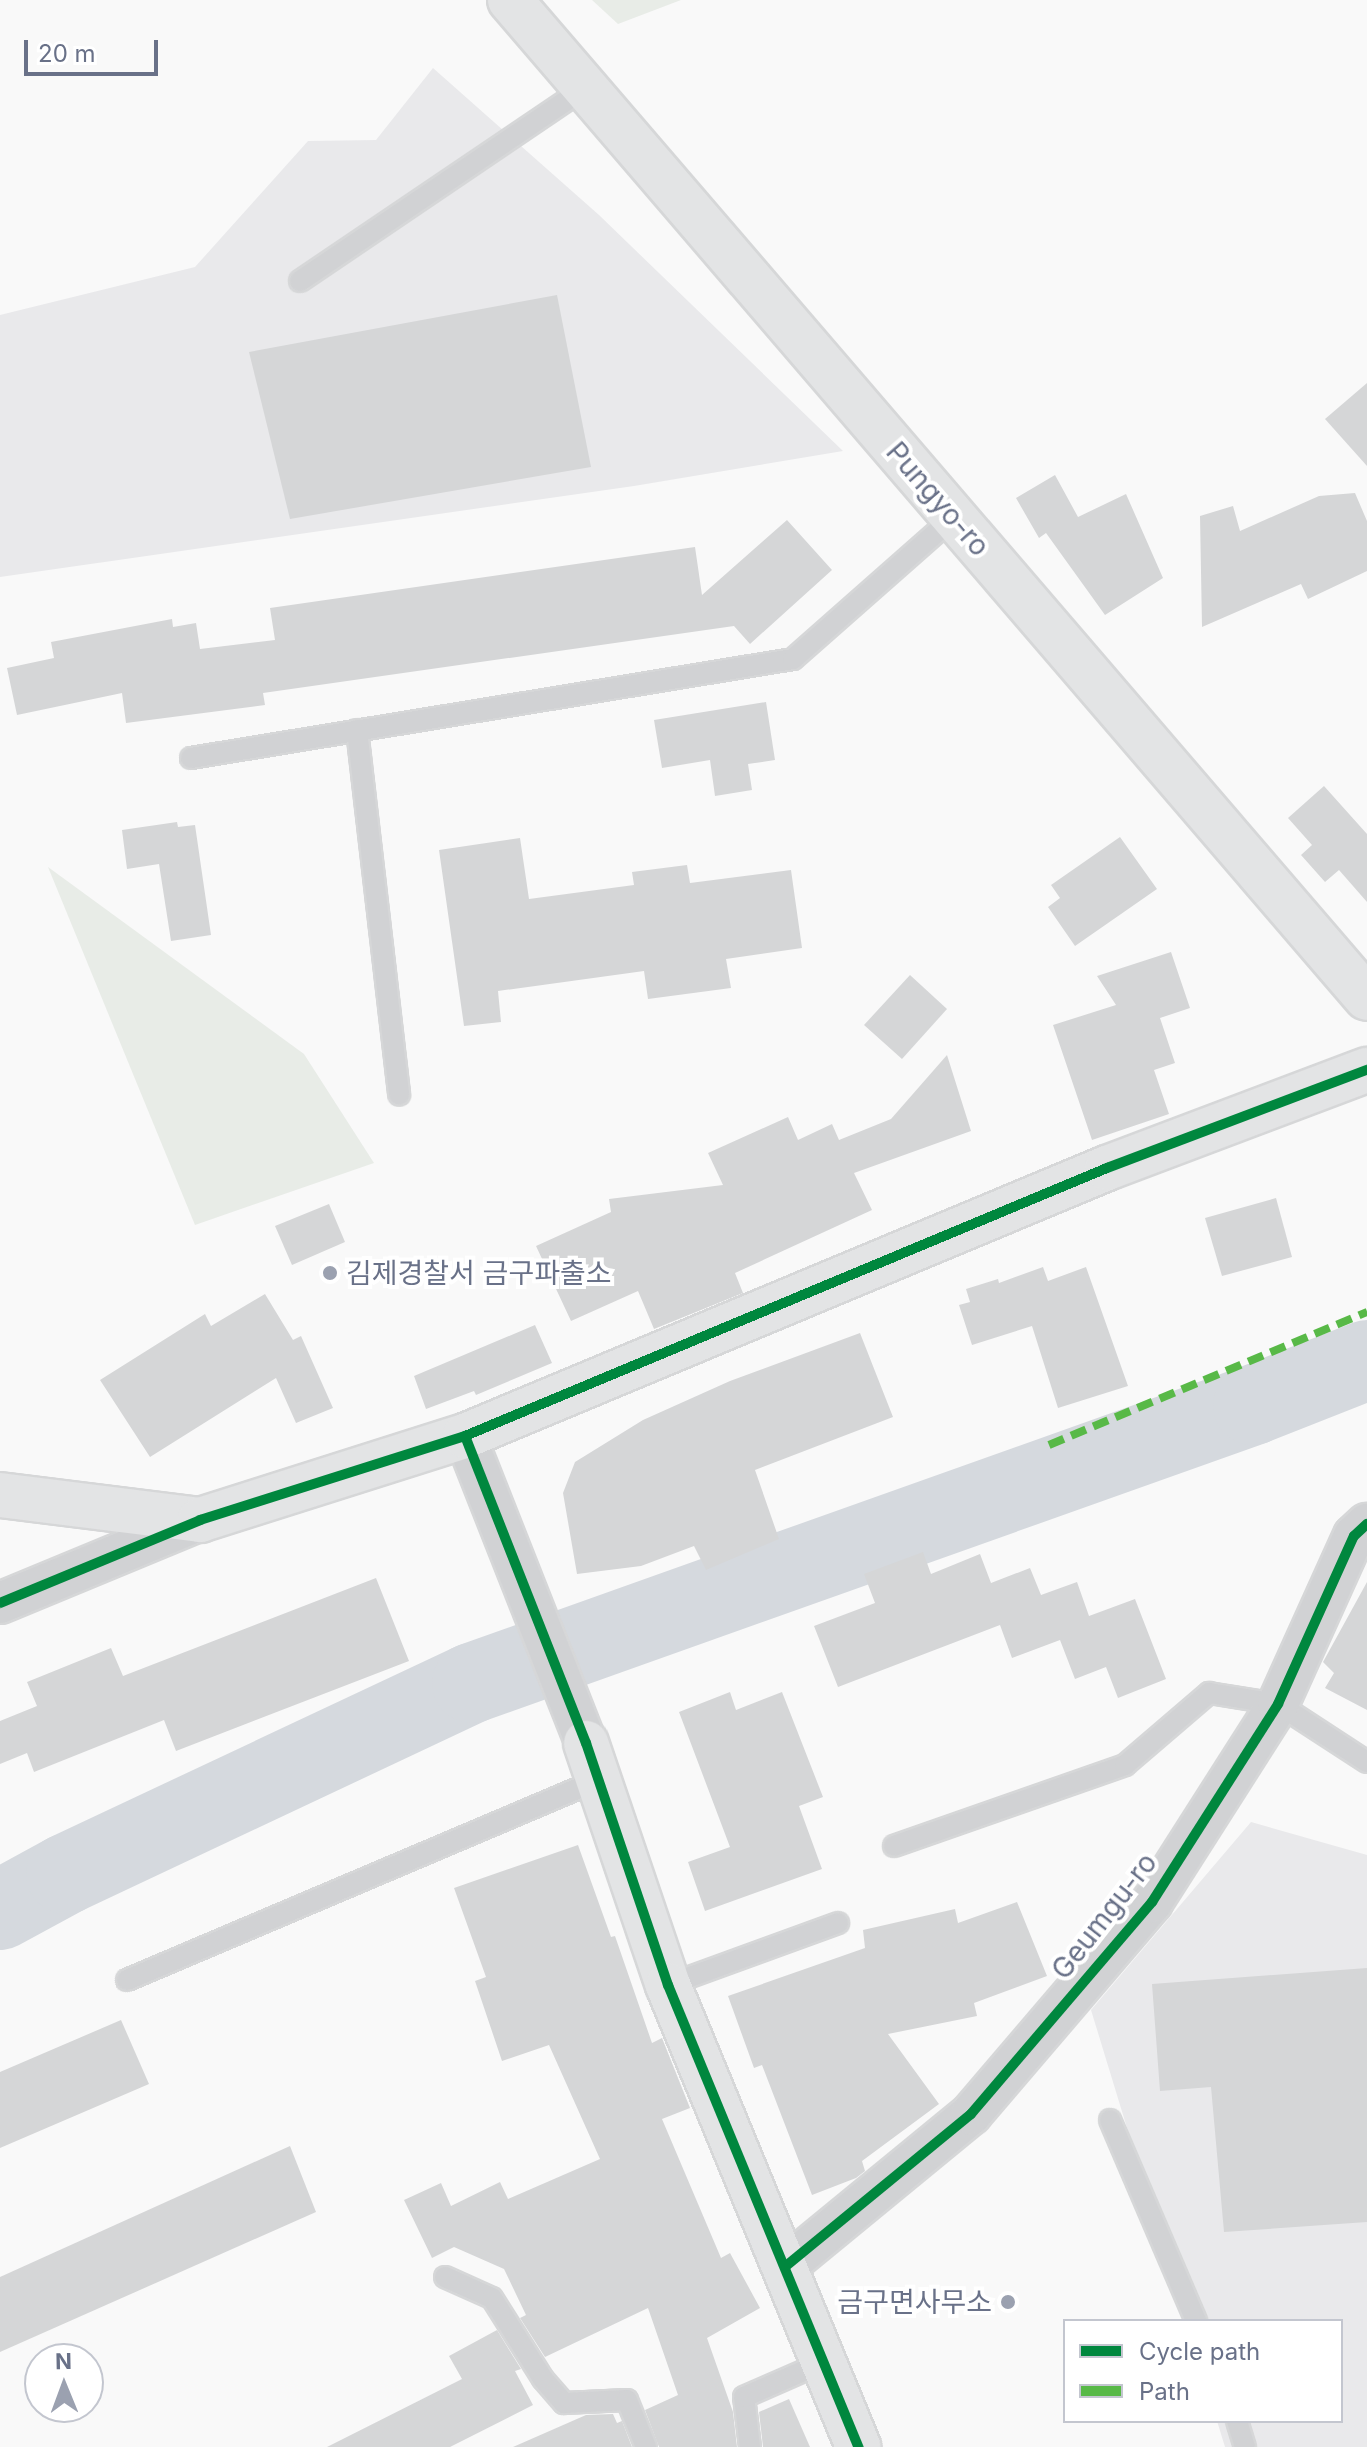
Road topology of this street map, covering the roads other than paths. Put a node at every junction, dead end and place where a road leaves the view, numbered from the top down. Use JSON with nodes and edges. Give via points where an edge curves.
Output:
{"nodes":[{"id":1,"x":510,"y":0,"type":"edge"},
{"id":2,"x":585,"y":88,"type":"junction"},
{"id":3,"x":300,"y":281,"type":"dead end"},
{"id":4,"x":954,"y":517,"type":"junction"},
{"id":5,"x":357,"y":730,"type":"junction"},
{"id":6,"x":191,"y":758,"type":"dead end"},
{"id":7,"x":1367,"y":998,"type":"edge"},
{"id":8,"x":1367,"y":1070,"type":"edge"},
{"id":9,"x":399,"y":1095,"type":"dead end"},
{"id":10,"x":465,"y":1436,"type":"junction"},
{"id":11,"x":0,"y":1495,"type":"edge"},
{"id":12,"x":200,"y":1520,"type":"junction"},
{"id":13,"x":1367,"y":1524,"type":"edge"},
{"id":14,"x":0,"y":1603,"type":"edge"},
{"id":15,"x":1278,"y":1704,"type":"junction"},
{"id":16,"x":592,"y":1761,"type":"junction"},
{"id":17,"x":1367,"y":1762,"type":"edge"},
{"id":18,"x":894,"y":1846,"type":"dead end"},
{"id":19,"x":838,"y":1923,"type":"dead end"},
{"id":20,"x":127,"y":1980,"type":"dead end"},
{"id":21,"x":668,"y":1985,"type":"junction"},
{"id":22,"x":1110,"y":2120,"type":"dead end"},
{"id":23,"x":786,"y":2266,"type":"junction"},
{"id":24,"x":445,"y":2277,"type":"dead end"},
{"id":25,"x":1195,"y":2319,"type":"edge"},
{"id":26,"x":824,"y":2362,"type":"junction"},
{"id":27,"x":1238,"y":2423,"type":"edge"},
{"id":28,"x":646,"y":2447,"type":"edge"},
{"id":29,"x":750,"y":2447,"type":"edge"},
{"id":30,"x":858,"y":2447,"type":"edge"},
{"id":31,"x":1245,"y":2447,"type":"edge"}],
"edges":[{"from":1,"to":2,"type":"street","name":"Pungyo-ro"},
{"from":2,"to":3,"type":"lane"},
{"from":2,"to":4,"type":"street","name":"Pungyo-ro"},
{"from":4,"to":5,"type":"lane","via":[[793,659]]},
{"from":4,"to":7,"type":"street","name":"Pungyo-ro"},
{"from":5,"to":6,"type":"lane"},
{"from":5,"to":9,"type":"lane"},
{"from":8,"to":10,"type":"street","via":[[1107,1168]]},
{"from":10,"to":12,"type":"street"},
{"from":10,"to":16,"type":"street"},
{"from":11,"to":12,"type":"street"},
{"from":12,"to":14,"type":"street"},
{"from":13,"to":15,"type":"street","name":"Geumgu-ro","via":[[1354,1536]]},
{"from":15,"to":17,"type":"lane"},
{"from":15,"to":18,"type":"lane","via":[[1209,1693],[1125,1765]]},
{"from":15,"to":23,"type":"street","name":"Geumgu-ro","via":[[1152,1902],[971,2114]]},
{"from":16,"to":20,"type":"lane"},
{"from":16,"to":21,"type":"street"},
{"from":19,"to":21,"type":"lane"},
{"from":21,"to":23,"type":"street"},
{"from":22,"to":25,"type":"lane"},
{"from":23,"to":26,"type":"street"},
{"from":24,"to":28,"type":"lane","via":[[492,2298],[564,2403],[627,2400]]},
{"from":26,"to":29,"type":"lane","via":[[744,2397]]},
{"from":26,"to":30,"type":"street"},
{"from":27,"to":31,"type":"lane"}]}
